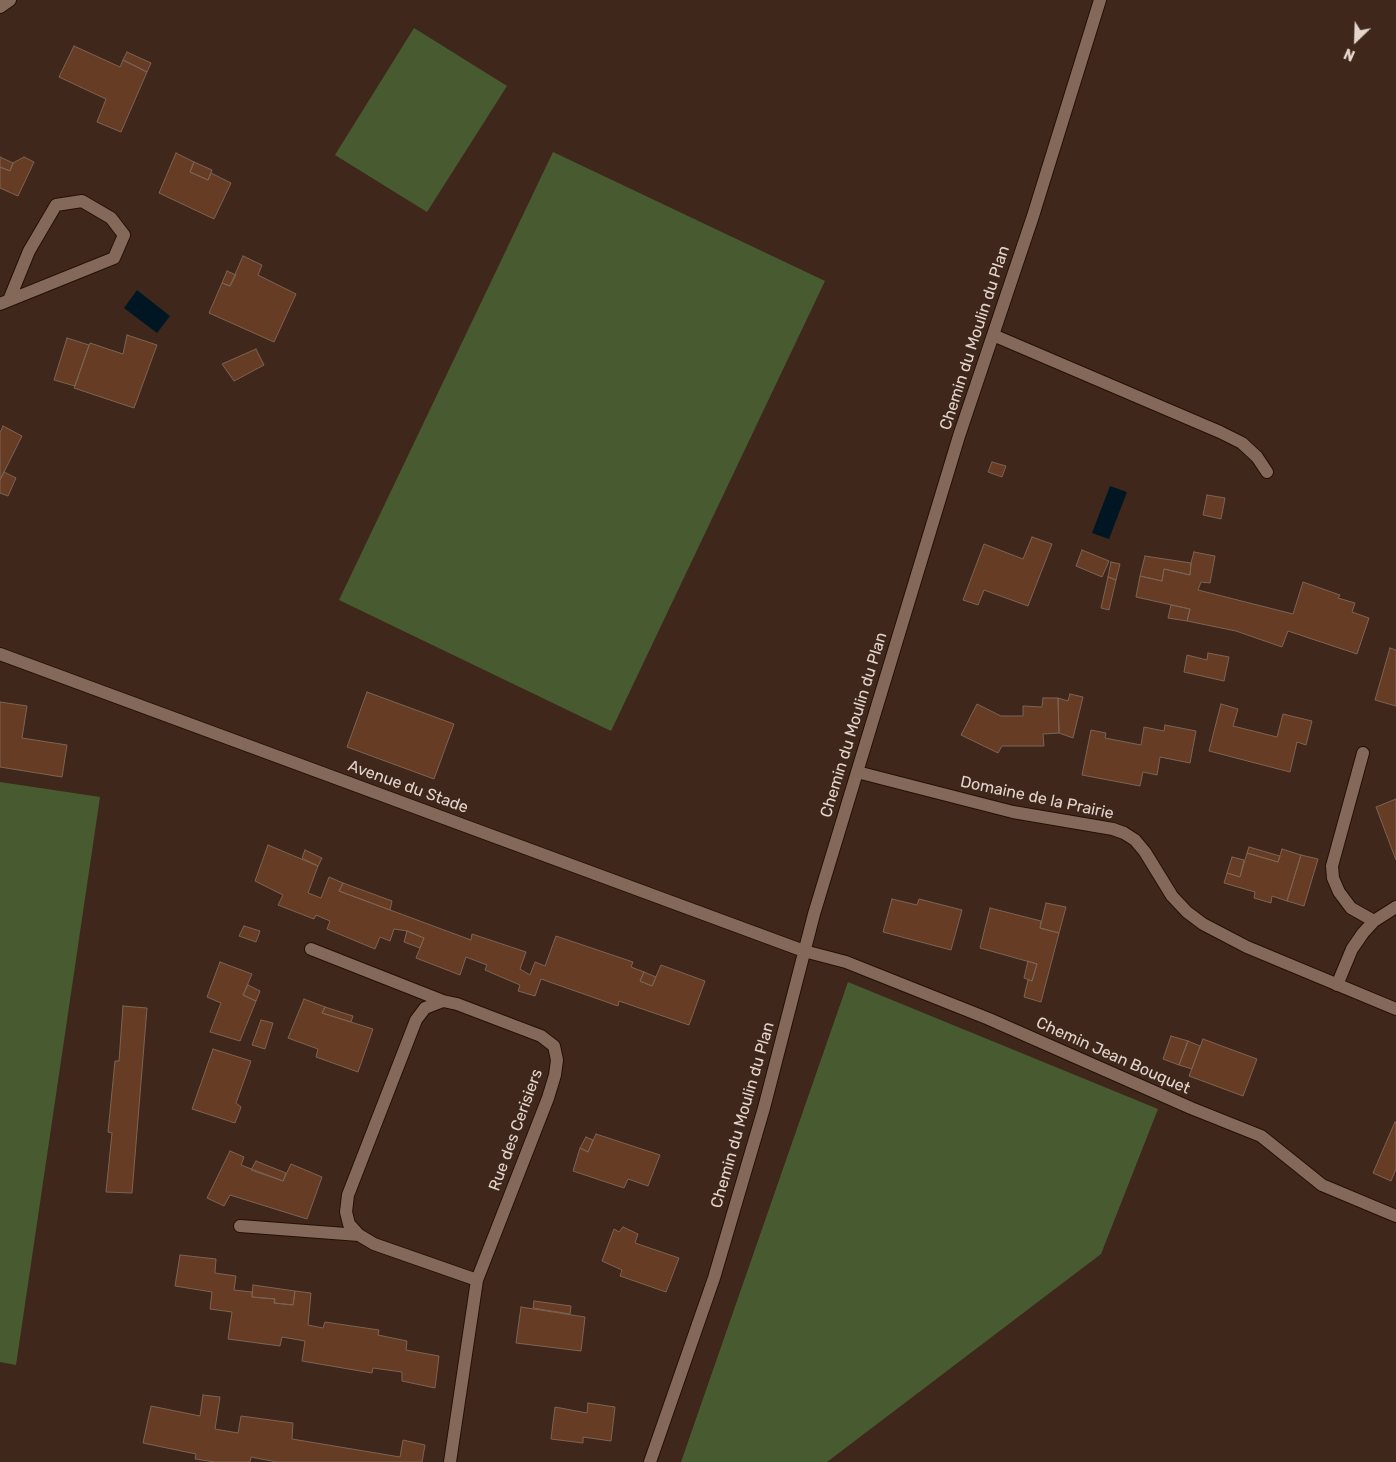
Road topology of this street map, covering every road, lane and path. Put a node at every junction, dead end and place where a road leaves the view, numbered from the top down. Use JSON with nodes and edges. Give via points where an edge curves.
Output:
{"nodes":[{"id":1,"x":10,"y":0,"type":"edge"},
{"id":2,"x":1100,"y":0,"type":"edge"},
{"id":3,"x":0,"y":7,"type":"edge"},
{"id":4,"x":4,"y":302,"type":"edge"},
{"id":5,"x":993,"y":335,"type":"junction"},
{"id":6,"x":1267,"y":472,"type":"dead end"},
{"id":7,"x":0,"y":654,"type":"edge"},
{"id":8,"x":1363,"y":754,"type":"dead end"},
{"id":9,"x":857,"y":772,"type":"junction"},
{"id":10,"x":1396,"y":906,"type":"edge"},
{"id":11,"x":1374,"y":921,"type":"junction"},
{"id":12,"x":311,"y":949,"type":"dead end"},
{"id":13,"x":804,"y":951,"type":"junction"},
{"id":14,"x":1337,"y":985,"type":"junction"},
{"id":15,"x":443,"y":1001,"type":"junction"},
{"id":16,"x":1396,"y":1009,"type":"edge"},
{"id":17,"x":1396,"y":1216,"type":"edge"},
{"id":18,"x":240,"y":1226,"type":"dead end"},
{"id":19,"x":359,"y":1235,"type":"junction"},
{"id":20,"x":477,"y":1280,"type":"junction"},
{"id":21,"x":450,"y":1462,"type":"edge"},
{"id":22,"x":650,"y":1462,"type":"edge"}],
"edges":[{"from":1,"to":3,"type":"street"},
{"from":2,"to":5,"type":"street","name":"Chemin du Moulin du Plan"},
{"from":4,"to":4,"type":"street","via":[[56,205],[82,200],[111,218],[124,235],[114,258]]},
{"from":5,"to":6,"type":"street","via":[[1242,443]]},
{"from":5,"to":9,"type":"street","name":"Chemin du Moulin du Plan"},
{"from":7,"to":13,"type":"street","name":"Avenue du Stade"},
{"from":8,"to":11,"type":"street","via":[[1332,866],[1339,892],[1352,908]]},
{"from":9,"to":13,"type":"street","name":"Chemin du Moulin du Plan"},
{"from":9,"to":14,"type":"street","name":"Domaine de la Prairie","via":[[1013,812],[1124,833],[1136,840],[1172,896],[1203,924],[1247,948]]},
{"from":10,"to":11,"type":"street"},
{"from":11,"to":14,"type":"street","via":[[1352,949]]},
{"from":12,"to":15,"type":"street","name":"Rue des Cerisiers"},
{"from":13,"to":17,"type":"street","name":"Chemin Jean Bouquet","via":[[846,962],[980,1016],[1261,1136],[1322,1185]]},
{"from":13,"to":22,"type":"street","name":"Chemin du Moulin du Plan","via":[[764,1108],[714,1278]]},
{"from":14,"to":16,"type":"street","name":"Domaine de la Prairie"},
{"from":15,"to":19,"type":"street","via":[[425,1008],[416,1020],[348,1195],[346,1212],[349,1224]]},
{"from":15,"to":20,"type":"street","name":"Rue des Cerisiers","via":[[541,1036],[554,1046],[558,1060],[548,1098]]},
{"from":18,"to":19,"type":"street"},
{"from":19,"to":20,"type":"street","via":[[374,1244]]},
{"from":20,"to":21,"type":"street","name":"Rue des Cerisiers"}]}
